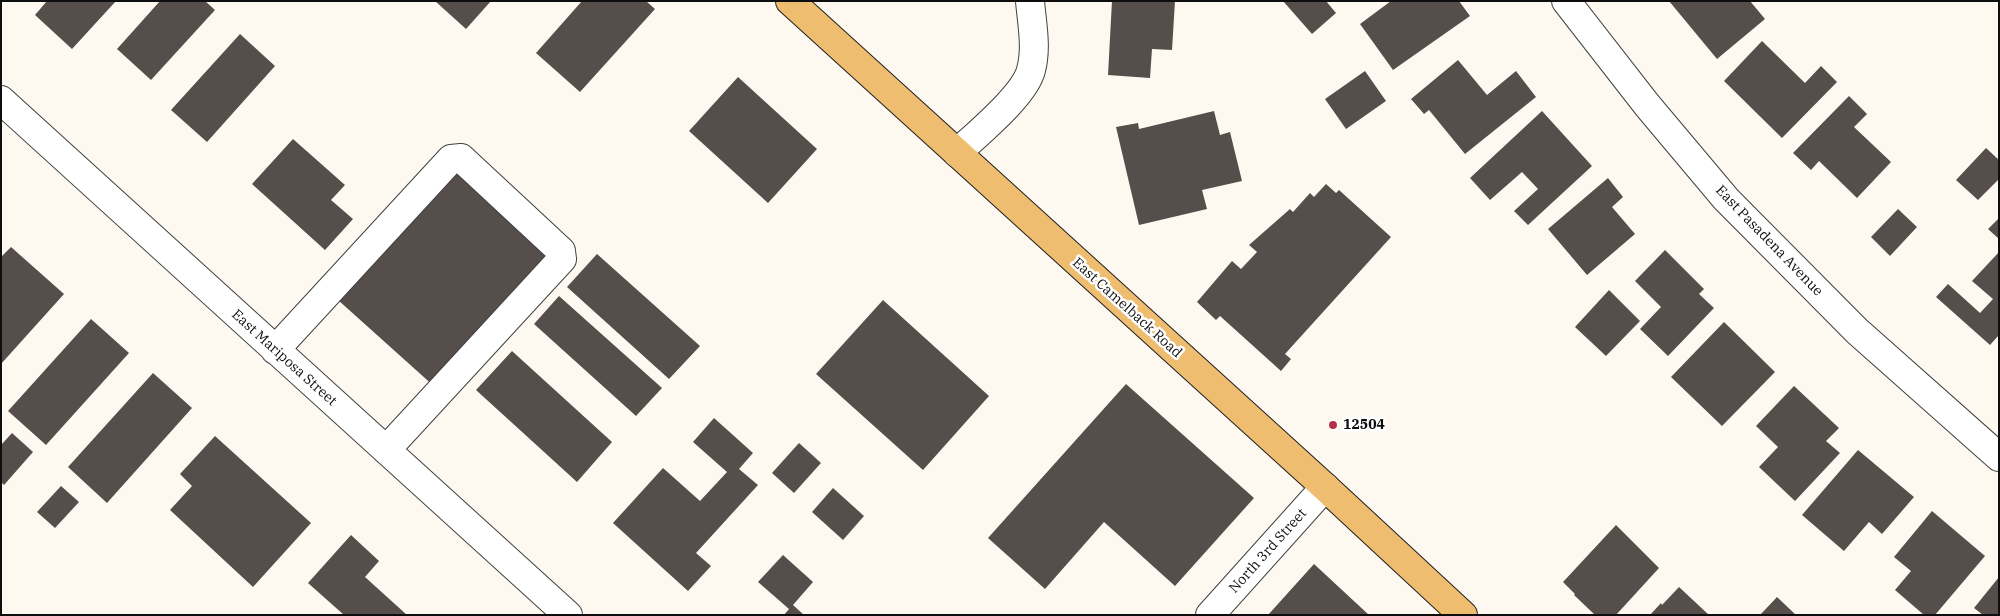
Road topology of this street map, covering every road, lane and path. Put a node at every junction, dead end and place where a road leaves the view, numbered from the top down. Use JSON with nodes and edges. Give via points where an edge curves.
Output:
{"nodes":[{"id":1,"x":790,"y":1,"type":"edge"},
{"id":2,"x":1030,"y":1,"type":"edge"},
{"id":3,"x":1566,"y":1,"type":"edge"},
{"id":4,"x":4,"y":103,"type":"edge"},
{"id":5,"x":958,"y":153,"type":"junction"},
{"id":6,"x":275,"y":350,"type":"junction"},
{"id":7,"x":386,"y":450,"type":"junction"},
{"id":8,"x":1999,"y":456,"type":"edge"},
{"id":9,"x":1326,"y":487,"type":"junction"},
{"id":10,"x":568,"y":615,"type":"edge"},
{"id":11,"x":1210,"y":615,"type":"edge"},
{"id":12,"x":1463,"y":615,"type":"edge"}],
"edges":[{"from":1,"to":5,"type":"main road","name":"East Camelback Road"},
{"from":2,"to":5,"type":"street","via":[[1034,48],[1031,72],[1020,90]]},
{"from":3,"to":8,"type":"street","name":"East Pasadena Avenue","via":[[1726,199],[1857,331]]},
{"from":4,"to":6,"type":"street","name":"East Mariposa Street"},
{"from":5,"to":9,"type":"main road","name":"East Camelback Road"},
{"from":6,"to":7,"type":"street","name":"East Mariposa Street"},
{"from":6,"to":7,"type":"street","via":[[451,159],[461,158],[561,251],[562,259]]},
{"from":7,"to":10,"type":"street","name":"East Mariposa Street"},
{"from":9,"to":11,"type":"street","name":"North 3rd Street"},
{"from":9,"to":12,"type":"main road","name":"East Camelback Road"}]}
